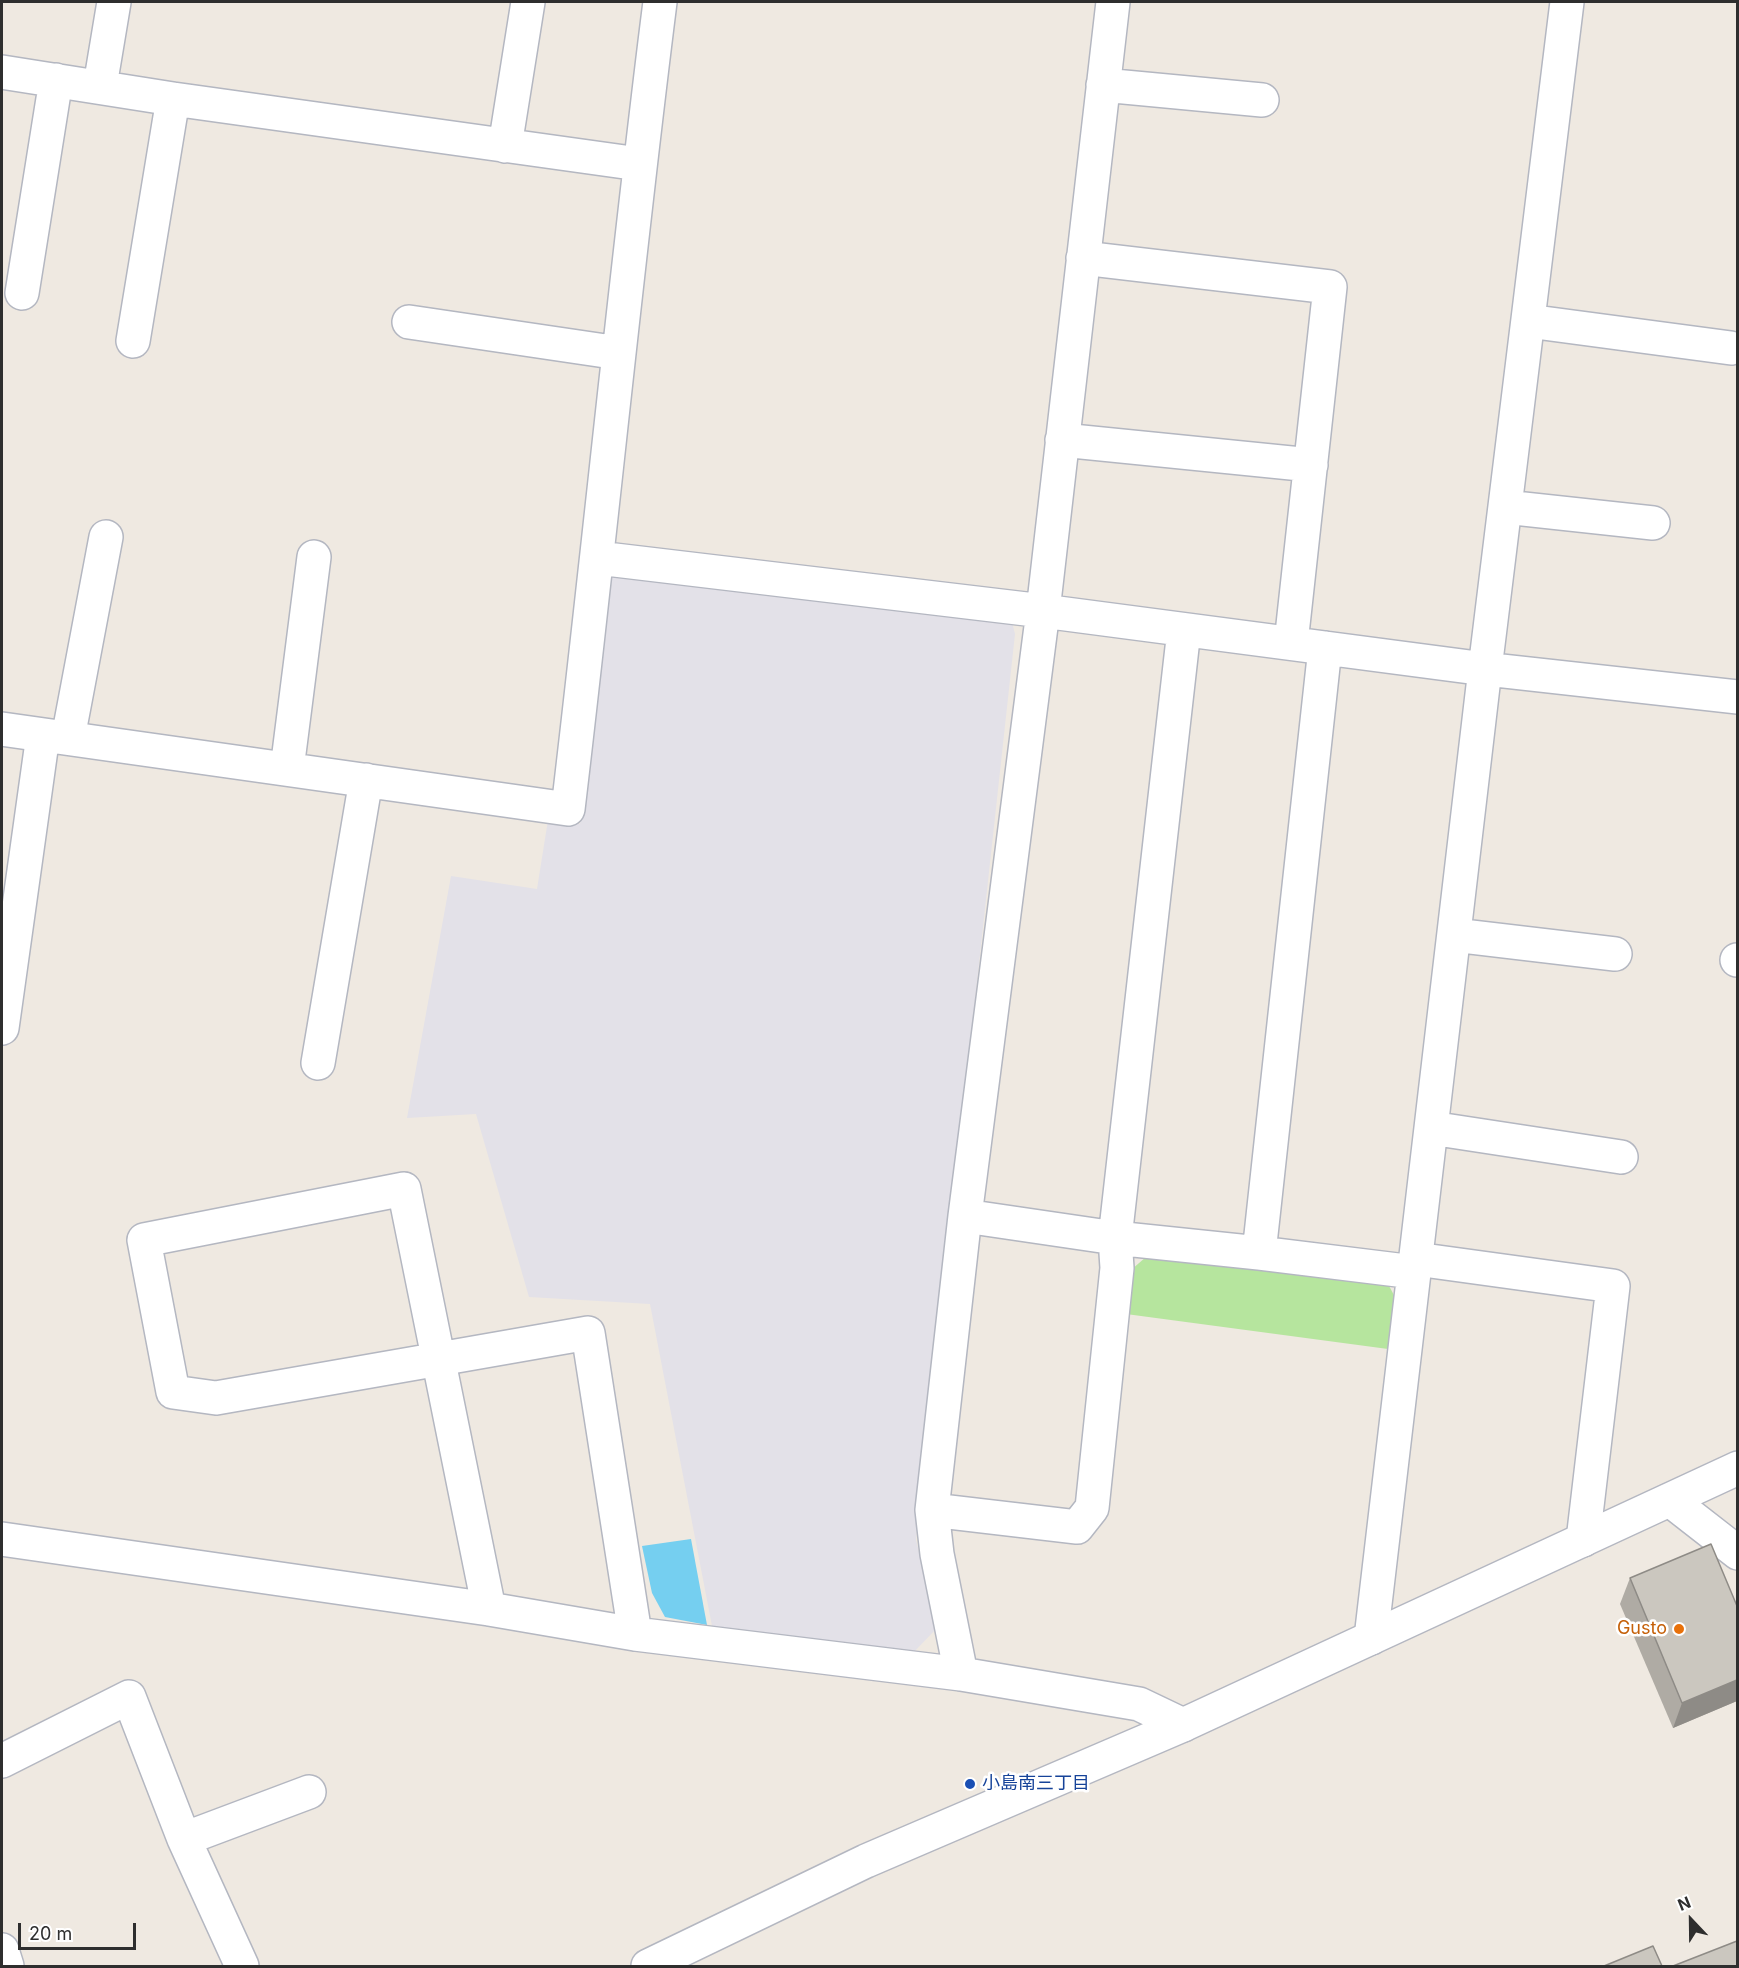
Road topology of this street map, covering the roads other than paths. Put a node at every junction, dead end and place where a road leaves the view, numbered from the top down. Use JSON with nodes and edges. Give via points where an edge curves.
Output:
{"nodes":[{"id":1,"x":114,"y":2,"type":"edge"},
{"id":2,"x":528,"y":2,"type":"edge"},
{"id":3,"x":660,"y":2,"type":"edge"},
{"id":4,"x":1113,"y":2,"type":"edge"},
{"id":5,"x":1567,"y":2,"type":"edge"},
{"id":6,"x":2,"y":72,"type":"edge"},
{"id":7,"x":56,"y":80,"type":"junction"},
{"id":8,"x":1103,"y":85,"type":"junction"},
{"id":9,"x":100,"y":86,"type":"junction"},
{"id":10,"x":173,"y":99,"type":"junction"},
{"id":11,"x":1263,"y":100,"type":"dead end"},
{"id":12,"x":505,"y":146,"type":"junction"},
{"id":13,"x":639,"y":164,"type":"junction"},
{"id":14,"x":1083,"y":258,"type":"junction"},
{"id":15,"x":22,"y":293,"type":"dead end"},
{"id":16,"x":1528,"y":321,"type":"junction"},
{"id":17,"x":409,"y":322,"type":"dead end"},
{"id":18,"x":133,"y":341,"type":"dead end"},
{"id":19,"x":1731,"y":348,"type":"dead end"},
{"id":20,"x":619,"y":353,"type":"junction"},
{"id":21,"x":1062,"y":440,"type":"junction"},
{"id":22,"x":1311,"y":465,"type":"junction"},
{"id":23,"x":1505,"y":507,"type":"junction"},
{"id":24,"x":1653,"y":522,"type":"dead end"},
{"id":25,"x":106,"y":537,"type":"dead end"},
{"id":26,"x":314,"y":557,"type":"dead end"},
{"id":27,"x":598,"y":558,"type":"junction"},
{"id":28,"x":1043,"y":611,"type":"junction"},
{"id":29,"x":1184,"y":630,"type":"junction"},
{"id":30,"x":1291,"y":643,"type":"junction"},
{"id":31,"x":1325,"y":648,"type":"junction"},
{"id":32,"x":1485,"y":669,"type":"junction"},
{"id":33,"x":1737,"y":697,"type":"edge"},
{"id":34,"x":2,"y":729,"type":"edge"},
{"id":35,"x":55,"y":737,"type":"junction"},
{"id":36,"x":287,"y":769,"type":"junction"},
{"id":37,"x":366,"y":780,"type":"junction"},
{"id":38,"x":1454,"y":935,"type":"junction"},
{"id":39,"x":1615,"y":954,"type":"dead end"},
{"id":40,"x":2,"y":1028,"type":"edge"},
{"id":41,"x":318,"y":1063,"type":"dead end"},
{"id":42,"x":1431,"y":1128,"type":"junction"},
{"id":43,"x":1621,"y":1157,"type":"dead end"},
{"id":44,"x":965,"y":1216,"type":"junction"},
{"id":45,"x":1115,"y":1238,"type":"junction"},
{"id":46,"x":1259,"y":1253,"type":"junction"},
{"id":47,"x":1415,"y":1265,"type":"junction"},
{"id":48,"x":438,"y":1358,"type":"junction"},
{"id":49,"x":1737,"y":1468,"type":"edge"},
{"id":50,"x":1670,"y":1500,"type":"junction"},
{"id":51,"x":932,"y":1510,"type":"junction"},
{"id":52,"x":2,"y":1539,"type":"edge"},
{"id":53,"x":1583,"y":1540,"type":"junction"},
{"id":54,"x":1737,"y":1553,"type":"edge"},
{"id":55,"x":489,"y":1609,"type":"junction"},
{"id":56,"x":635,"y":1634,"type":"junction"},
{"id":57,"x":1371,"y":1638,"type":"junction"},
{"id":58,"x":961,"y":1674,"type":"junction"},
{"id":59,"x":1183,"y":1725,"type":"junction"},
{"id":60,"x":2,"y":1761,"type":"edge"},
{"id":61,"x":309,"y":1792,"type":"dead end"},
{"id":62,"x":184,"y":1839,"type":"junction"},
{"id":63,"x":2,"y":1950,"type":"edge"},
{"id":64,"x":7,"y":1966,"type":"edge"},
{"id":65,"x":242,"y":1966,"type":"edge"},
{"id":66,"x":648,"y":1966,"type":"edge"}],
"edges":[{"from":1,"to":9,"type":"street"},
{"from":2,"to":12,"type":"street"},
{"from":3,"to":13,"type":"street"},
{"from":4,"to":8,"type":"street"},
{"from":5,"to":16,"type":"street"},
{"from":6,"to":7,"type":"street"},
{"from":7,"to":9,"type":"street"},
{"from":7,"to":15,"type":"street"},
{"from":8,"to":11,"type":"street"},
{"from":8,"to":14,"type":"street"},
{"from":9,"to":10,"type":"street"},
{"from":10,"to":12,"type":"street"},
{"from":10,"to":18,"type":"street"},
{"from":12,"to":13,"type":"street"},
{"from":13,"to":20,"type":"street"},
{"from":14,"to":21,"type":"street"},
{"from":14,"to":22,"type":"street","via":[[1330,287]]},
{"from":16,"to":19,"type":"street"},
{"from":16,"to":23,"type":"street"},
{"from":17,"to":20,"type":"street"},
{"from":20,"to":27,"type":"street"},
{"from":21,"to":22,"type":"street"},
{"from":21,"to":28,"type":"street"},
{"from":22,"to":30,"type":"street"},
{"from":23,"to":24,"type":"street"},
{"from":23,"to":32,"type":"street"},
{"from":25,"to":35,"type":"street"},
{"from":26,"to":36,"type":"street"},
{"from":27,"to":28,"type":"street"},
{"from":27,"to":37,"type":"street","via":[[568,809]]},
{"from":28,"to":29,"type":"street"},
{"from":28,"to":44,"type":"street"},
{"from":29,"to":30,"type":"street"},
{"from":29,"to":45,"type":"street"},
{"from":30,"to":31,"type":"street"},
{"from":31,"to":32,"type":"street"},
{"from":31,"to":46,"type":"street"},
{"from":32,"to":33,"type":"street"},
{"from":32,"to":38,"type":"street"},
{"from":34,"to":35,"type":"street"},
{"from":35,"to":36,"type":"street"},
{"from":35,"to":40,"type":"street"},
{"from":36,"to":37,"type":"street"},
{"from":37,"to":41,"type":"street"},
{"from":38,"to":39,"type":"street"},
{"from":38,"to":42,"type":"street"},
{"from":42,"to":43,"type":"street"},
{"from":42,"to":47,"type":"street"},
{"from":44,"to":45,"type":"street"},
{"from":44,"to":51,"type":"street"},
{"from":45,"to":46,"type":"street"},
{"from":45,"to":51,"type":"street","via":[[1117,1268],[1092,1508],[1077,1527]]},
{"from":46,"to":47,"type":"street"},
{"from":47,"to":53,"type":"street","via":[[1612,1286]]},
{"from":47,"to":57,"type":"street"},
{"from":48,"to":48,"type":"street","via":[[404,1189],[144,1240],[173,1392],[216,1398]]},
{"from":48,"to":55,"type":"street"},
{"from":48,"to":56,"type":"street","via":[[588,1333]]},
{"from":49,"to":50,"type":"street"},
{"from":50,"to":53,"type":"street"},
{"from":50,"to":54,"type":"street"},
{"from":51,"to":58,"type":"street"},
{"from":52,"to":55,"type":"street"},
{"from":53,"to":57,"type":"street"},
{"from":55,"to":56,"type":"street"},
{"from":56,"to":58,"type":"street"},
{"from":57,"to":59,"type":"street"},
{"from":58,"to":59,"type":"street","via":[[1138,1704]]},
{"from":59,"to":66,"type":"street","via":[[866,1861]]},
{"from":60,"to":62,"type":"street","via":[[129,1697]]},
{"from":61,"to":62,"type":"street"},
{"from":62,"to":65,"type":"street"},
{"from":63,"to":64,"type":"street"}]}
